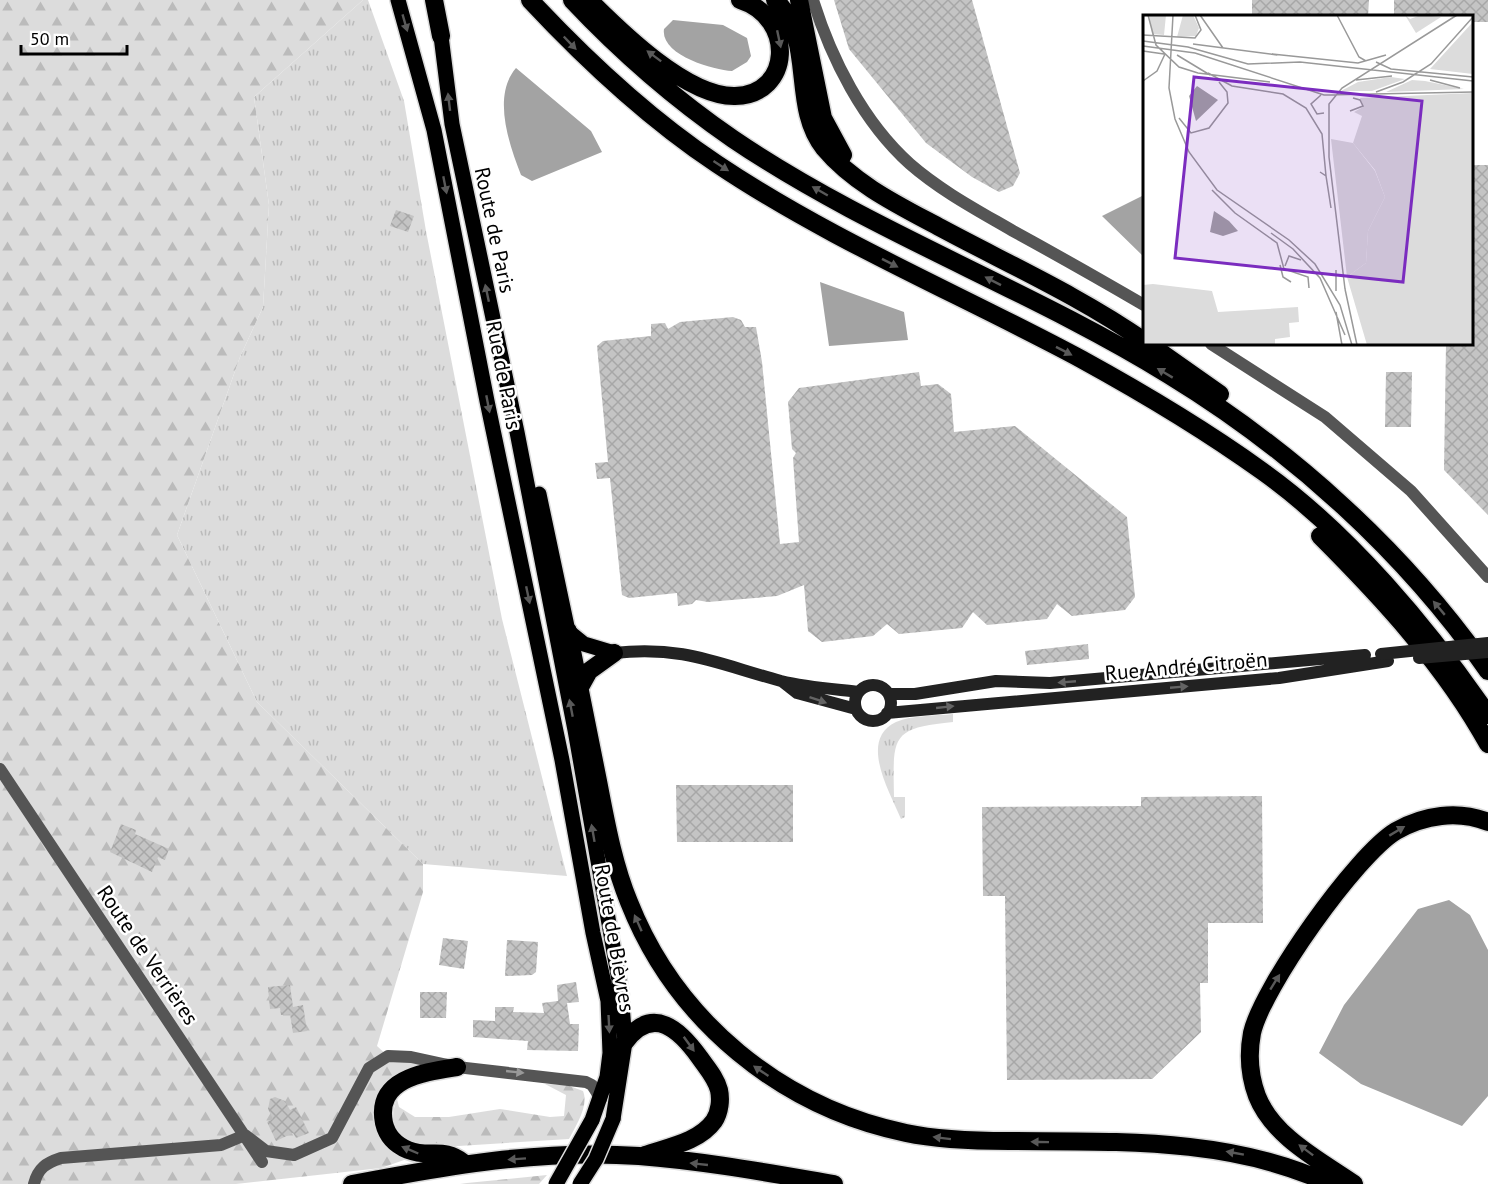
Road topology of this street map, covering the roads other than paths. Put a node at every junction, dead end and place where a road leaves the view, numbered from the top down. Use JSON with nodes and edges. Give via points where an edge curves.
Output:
{"nodes":[{"id":1,"x":398,"y":0,"type":"edge"},
{"id":2,"x":434,"y":0,"type":"edge"},
{"id":3,"x":441,"y":0,"type":"edge"},
{"id":4,"x":530,"y":0,"type":"edge"},
{"id":5,"x":572,"y":0,"type":"edge"},
{"id":6,"x":589,"y":0,"type":"edge"},
{"id":7,"x":740,"y":0,"type":"edge"},
{"id":8,"x":775,"y":0,"type":"edge"},
{"id":9,"x":798,"y":0,"type":"edge"},
{"id":10,"x":813,"y":0,"type":"edge"},
{"id":11,"x":441,"y":36,"type":"junction"},
{"id":12,"x":869,"y":186,"type":"junction"},
{"id":13,"x":1143,"y":304,"type":"edge"},
{"id":14,"x":1143,"y":340,"type":"edge"},
{"id":15,"x":1150,"y":345,"type":"edge"},
{"id":16,"x":1213,"y":345,"type":"edge"},
{"id":17,"x":1164,"y":406,"type":"junction"},
{"id":18,"x":517,"y":432,"type":"junction"},
{"id":19,"x":1301,"y":468,"type":"junction"},
{"id":20,"x":1488,"y":577,"type":"edge"},
{"id":21,"x":568,"y":631,"type":"junction"},
{"id":22,"x":1488,"y":643,"type":"edge"},
{"id":23,"x":1488,"y":652,"type":"edge"},
{"id":24,"x":614,"y":653,"type":"junction"},
{"id":25,"x":1385,"y":658,"type":"junction"},
{"id":26,"x":1488,"y":671,"type":"edge"},
{"id":27,"x":782,"y":681,"type":"junction"},
{"id":28,"x":579,"y":688,"type":"junction"},
{"id":29,"x":858,"y":692,"type":"junction"},
{"id":30,"x":889,"y":694,"type":"junction"},
{"id":31,"x":856,"y":710,"type":"junction"},
{"id":32,"x":887,"y":713,"type":"junction"},
{"id":33,"x":1488,"y":716,"type":"edge"},
{"id":34,"x":1488,"y":744,"type":"edge"},
{"id":35,"x":562,"y":760,"type":"joint"},
{"id":36,"x":0,"y":769,"type":"edge"},
{"id":37,"x":1488,"y":822,"type":"edge"},
{"id":38,"x":625,"y":1042,"type":"junction"},
{"id":39,"x":457,"y":1066,"type":"junction"},
{"id":40,"x":601,"y":1099,"type":"junction"},
{"id":41,"x":245,"y":1135,"type":"junction"},
{"id":42,"x":640,"y":1156,"type":"junction"},
{"id":43,"x":262,"y":1162,"type":"dead end"},
{"id":44,"x":464,"y":1163,"type":"junction"},
{"id":45,"x":34,"y":1184,"type":"edge"},
{"id":46,"x":352,"y":1184,"type":"edge"},
{"id":47,"x":556,"y":1184,"type":"edge"},
{"id":48,"x":580,"y":1184,"type":"edge"},
{"id":49,"x":834,"y":1184,"type":"edge"},
{"id":50,"x":1330,"y":1184,"type":"edge"},
{"id":51,"x":1354,"y":1184,"type":"edge"}],
"edges":[{"from":1,"to":35,"type":"main road","name":"Rue de Paris","one_way":true,"via":[[434,130]]},
{"from":2,"to":11,"type":"highway"},
{"from":3,"to":11,"type":"street"},
{"from":4,"to":17,"type":"highway","one_way":true,"via":[[618,88],[717,164],[830,232],[1081,359]]},
{"from":19,"to":5,"type":"highway","one_way":true,"via":[[1167,373],[1055,311],[864,216],[732,138],[612,43]]},
{"from":7,"to":6,"type":"highway","one_way":true,"via":[[758,8],[771,20],[781,51],[767,83],[734,96],[689,82],[640,47]]},
{"from":8,"to":12,"type":"highway","via":[[786,12],[794,31],[806,109],[817,138],[840,165]]},
{"from":9,"to":12,"type":"highway","via":[[823,118],[838,147]]},
{"from":10,"to":13,"type":"street","via":[[843,75],[908,163],[951,195]]},
{"from":18,"to":11,"type":"main road","name":"Route de Paris","one_way":true,"via":[[452,124]]},
{"from":12,"to":14,"type":"highway"},
{"from":15,"to":19,"type":"highway","via":[[1238,406]]},
{"from":16,"to":20,"type":"street","via":[[1325,417],[1411,491]]},
{"from":17,"to":33,"type":"highway","via":[[1264,472],[1323,523],[1391,590],[1433,639]]},
{"from":17,"to":34,"type":"highway","via":[[1306,523],[1381,598],[1465,702]]},
{"from":18,"to":21,"type":"main road","via":[[537,490]]},
{"from":38,"to":18,"type":"main road","name":"Rue de Paris","one_way":true,"via":[[621,992],[581,765]]},
{"from":26,"to":19,"type":"highway","one_way":true,"via":[[1386,548]]},
{"from":21,"to":24,"type":"main road","via":[[584,644]]},
{"from":21,"to":28,"type":"highway"},
{"from":22,"to":25,"type":"street","name":"Rue André Citroën","bridge":true},
{"from":23,"to":25,"type":"street","name":"Rue André Citroën","bridge":true},
{"from":24,"to":27,"type":"street","via":[[682,652]]},
{"from":24,"to":28,"type":"highway","via":[[589,671]]},
{"from":25,"to":30,"type":"street","name":"Rue André Citroën","one_way":true,"via":[[1050,683],[996,681],[915,694]]},
{"from":32,"to":25,"type":"street","name":"Rue André Citroën","one_way":true,"via":[[1279,678]]},
{"from":27,"to":29,"type":"street"},
{"from":27,"to":31,"type":"street","one_way":true,"via":[[797,693]]},
{"from":50,"to":28,"type":"highway","one_way":true,"via":[[1269,1161],[1203,1148],[951,1139],[906,1133],[825,1107],[764,1073],[707,1026],[643,933],[618,872]]},
{"from":29,"to":30,"type":"street","via":[[874,685]]},
{"from":29,"to":31,"type":"street"},
{"from":30,"to":32,"type":"street","via":[[891,706]]},
{"from":31,"to":32,"type":"street","via":[[872,720]]},
{"from":35,"to":40,"type":"main road","name":"Route de Bièvres","one_way":true,"via":[[608,1001],[610,1053]]},
{"from":36,"to":41,"type":"street","name":"Route de Verrières"},
{"from":51,"to":37,"type":"highway","one_way":true,"via":[[1291,1139],[1262,1105],[1254,1086],[1250,1052],[1261,1006],[1273,983],[1356,867],[1380,843],[1407,825],[1438,816]]},
{"from":38,"to":42,"type":"highway","one_way":true,"via":[[643,1025],[669,1026],[685,1037],[719,1090],[719,1110],[707,1129],[691,1139]]},
{"from":38,"to":48,"type":"main road","name":"Rue de Paris","bridge":true,"via":[[613,1119],[596,1160]]},
{"from":39,"to":40,"type":"street","one_way":true,"via":[[586,1082]]},
{"from":39,"to":41,"type":"street","via":[[388,1056],[369,1068],[332,1138],[294,1155],[266,1151]]},
{"from":44,"to":39,"type":"highway","one_way":true,"via":[[451,1153],[420,1154],[406,1149],[390,1137],[383,1118],[385,1102],[396,1085],[425,1072]]},
{"from":40,"to":47,"type":"main road","name":"Route de Bièvres","bridge":true},
{"from":41,"to":43,"type":"street","name":"Route de Verrières"},
{"from":41,"to":45,"type":"street","via":[[221,1145],[61,1158],[46,1163],[37,1172]]},
{"from":42,"to":44,"type":"highway","one_way":true},
{"from":49,"to":42,"type":"highway","one_way":true},
{"from":44,"to":46,"type":"highway"}]}
